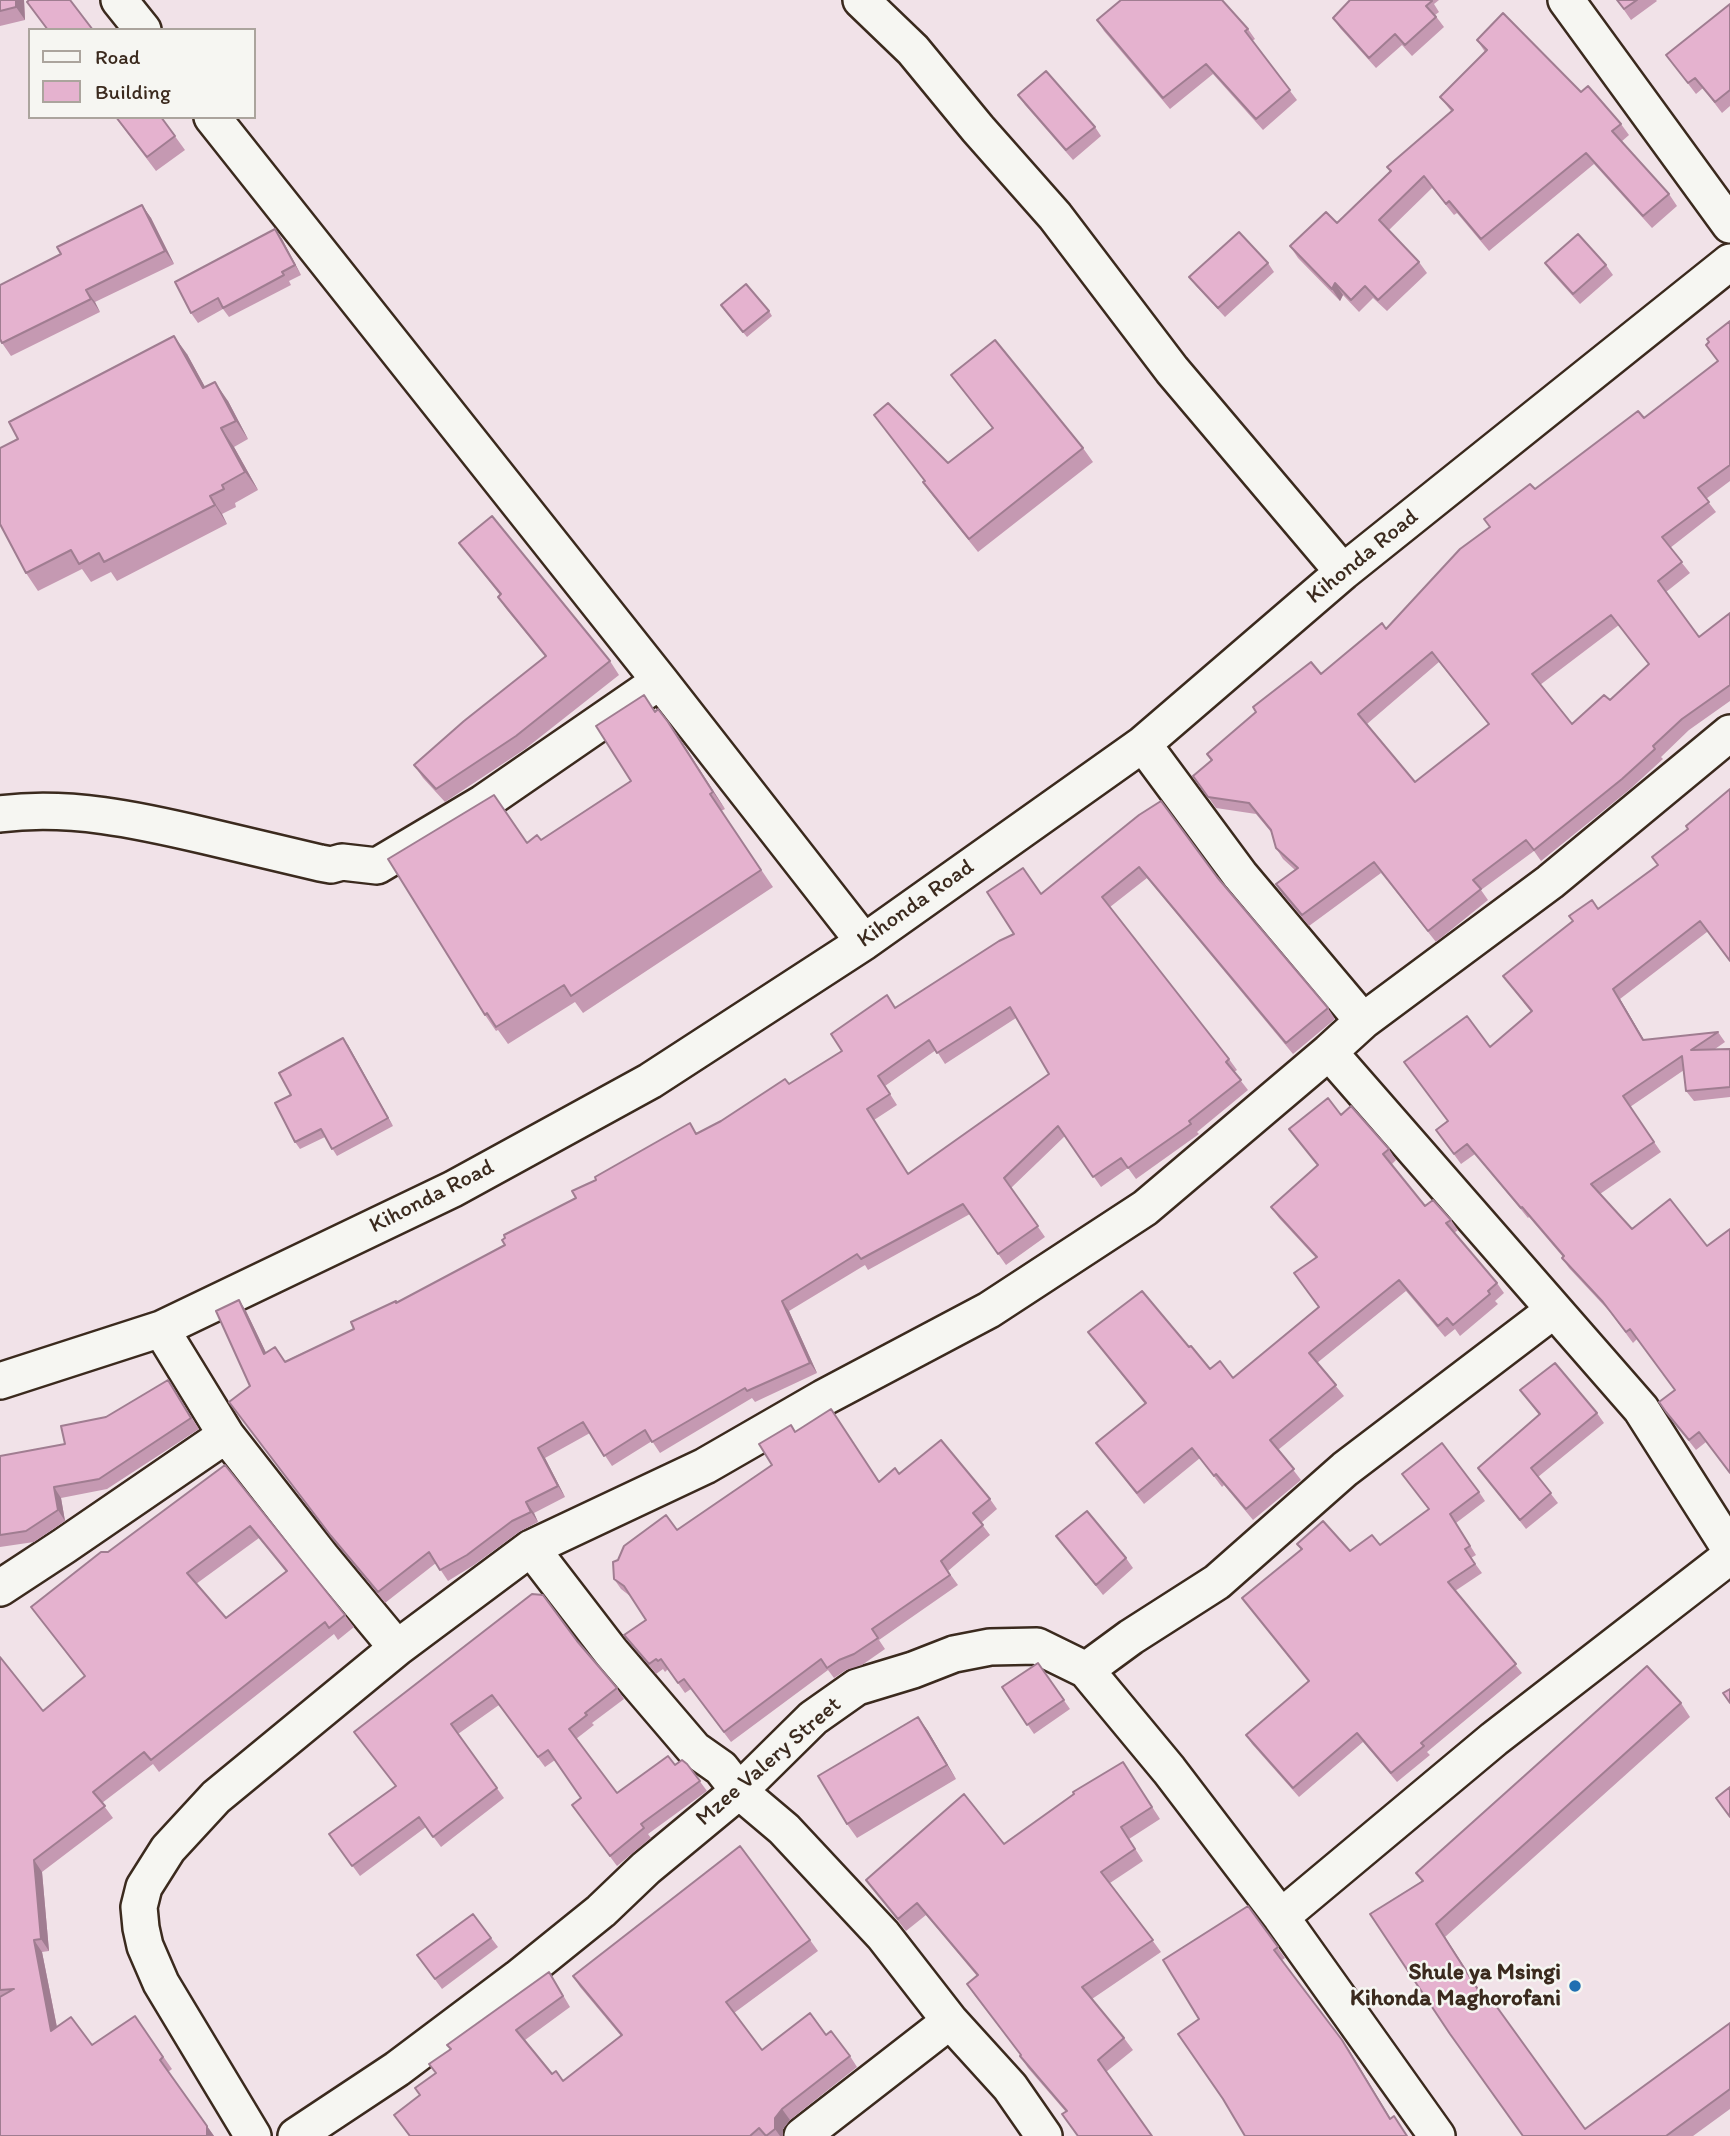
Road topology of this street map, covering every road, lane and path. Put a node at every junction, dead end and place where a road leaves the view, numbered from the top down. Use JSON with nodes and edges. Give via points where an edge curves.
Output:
{"nodes":[{"id":1,"x":119,"y":0,"type":"edge"},
{"id":2,"x":861,"y":0,"type":"edge"},
{"id":3,"x":1566,"y":0,"type":"edge"},
{"id":4,"x":141,"y":28,"type":"edge"},
{"id":5,"x":214,"y":119,"type":"edge"},
{"id":6,"x":1730,"y":225,"type":"edge"},
{"id":7,"x":1730,"y":262,"type":"edge"},
{"id":8,"x":1343,"y":572,"type":"junction"},
{"id":9,"x":660,"y":681,"type":"junction"},
{"id":10,"x":1730,"y":733,"type":"edge"},
{"id":11,"x":1143,"y":744,"type":"junction"},
{"id":12,"x":0,"y":814,"type":"edge"},
{"id":13,"x":863,"y":942,"type":"junction"},
{"id":14,"x":1363,"y":1021,"type":"junction"},
{"id":15,"x":1329,"y":1052,"type":"junction"},
{"id":16,"x":1554,"y":1310,"type":"junction"},
{"id":17,"x":160,"y":1329,"type":"junction"},
{"id":18,"x":0,"y":1381,"type":"edge"},
{"id":19,"x":226,"y":1435,"type":"junction"},
{"id":20,"x":531,"y":1548,"type":"junction"},
{"id":21,"x":1730,"y":1549,"type":"edge"},
{"id":22,"x":1730,"y":1556,"type":"edge"},
{"id":23,"x":0,"y":1588,"type":"edge"},
{"id":24,"x":397,"y":1648,"type":"junction"},
{"id":25,"x":1086,"y":1670,"type":"junction"},
{"id":26,"x":739,"y":1791,"type":"junction"},
{"id":27,"x":1281,"y":1917,"type":"junction"},
{"id":28,"x":950,"y":2021,"type":"junction"},
{"id":29,"x":253,"y":2136,"type":"edge"},
{"id":30,"x":296,"y":2136,"type":"edge"},
{"id":31,"x":802,"y":2136,"type":"edge"},
{"id":32,"x":1044,"y":2136,"type":"edge"},
{"id":33,"x":1437,"y":2136,"type":"edge"}],
"edges":[{"from":1,"to":4,"type":"street"},
{"from":2,"to":8,"type":"street","via":[[913,51],[1055,216],[1172,370]]},
{"from":3,"to":6,"type":"street"},
{"from":5,"to":9,"type":"street"},
{"from":7,"to":8,"type":"street","name":"Kihonda Road"},
{"from":8,"to":11,"type":"street","name":"Kihonda Road"},
{"from":9,"to":12,"type":"street","via":[[483,803],[377,866],[320,863],[138,820],[61,811]]},
{"from":9,"to":13,"type":"street"},
{"from":10,"to":14,"type":"street","via":[[1550,882]]},
{"from":11,"to":13,"type":"street","name":"Kihonda Road"},
{"from":11,"to":14,"type":"street","via":[[1240,875]]},
{"from":13,"to":17,"type":"street","name":"Kihonda Road","via":[[637,1088],[453,1189]]},
{"from":14,"to":15,"type":"street"},
{"from":15,"to":16,"type":"street"},
{"from":15,"to":20,"type":"street","via":[[1145,1208],[989,1310],[705,1466]]},
{"from":16,"to":21,"type":"street","via":[[1641,1409]]},
{"from":16,"to":25,"type":"street","via":[[1345,1469],[1217,1582]]},
{"from":17,"to":18,"type":"street","name":"Kihonda Road"},
{"from":17,"to":19,"type":"street"},
{"from":19,"to":23,"type":"street"},
{"from":19,"to":24,"type":"street"},
{"from":20,"to":24,"type":"street"},
{"from":20,"to":26,"type":"street","via":[[663,1713]]},
{"from":22,"to":27,"type":"street","via":[[1494,1739]]},
{"from":24,"to":29,"type":"street","via":[[216,1797],[168,1849],[144,1887],[139,1907],[145,1946],[161,1983]]},
{"from":25,"to":26,"type":"street","name":"Mzee Valery Street","via":[[1037,1646],[990,1647],[954,1654],[858,1687],[813,1718]]},
{"from":25,"to":27,"type":"street","name":"Mzee Valery Street"},
{"from":26,"to":28,"type":"street","via":[[784,1829],[883,1935]]},
{"from":26,"to":30,"type":"street","name":"Mzee Valery Street","via":[[518,1978],[397,2069]]},
{"from":27,"to":33,"type":"street","name":"Mzee Valery Street"},
{"from":28,"to":31,"type":"street"},
{"from":28,"to":32,"type":"street","via":[[1010,2087]]}]}
